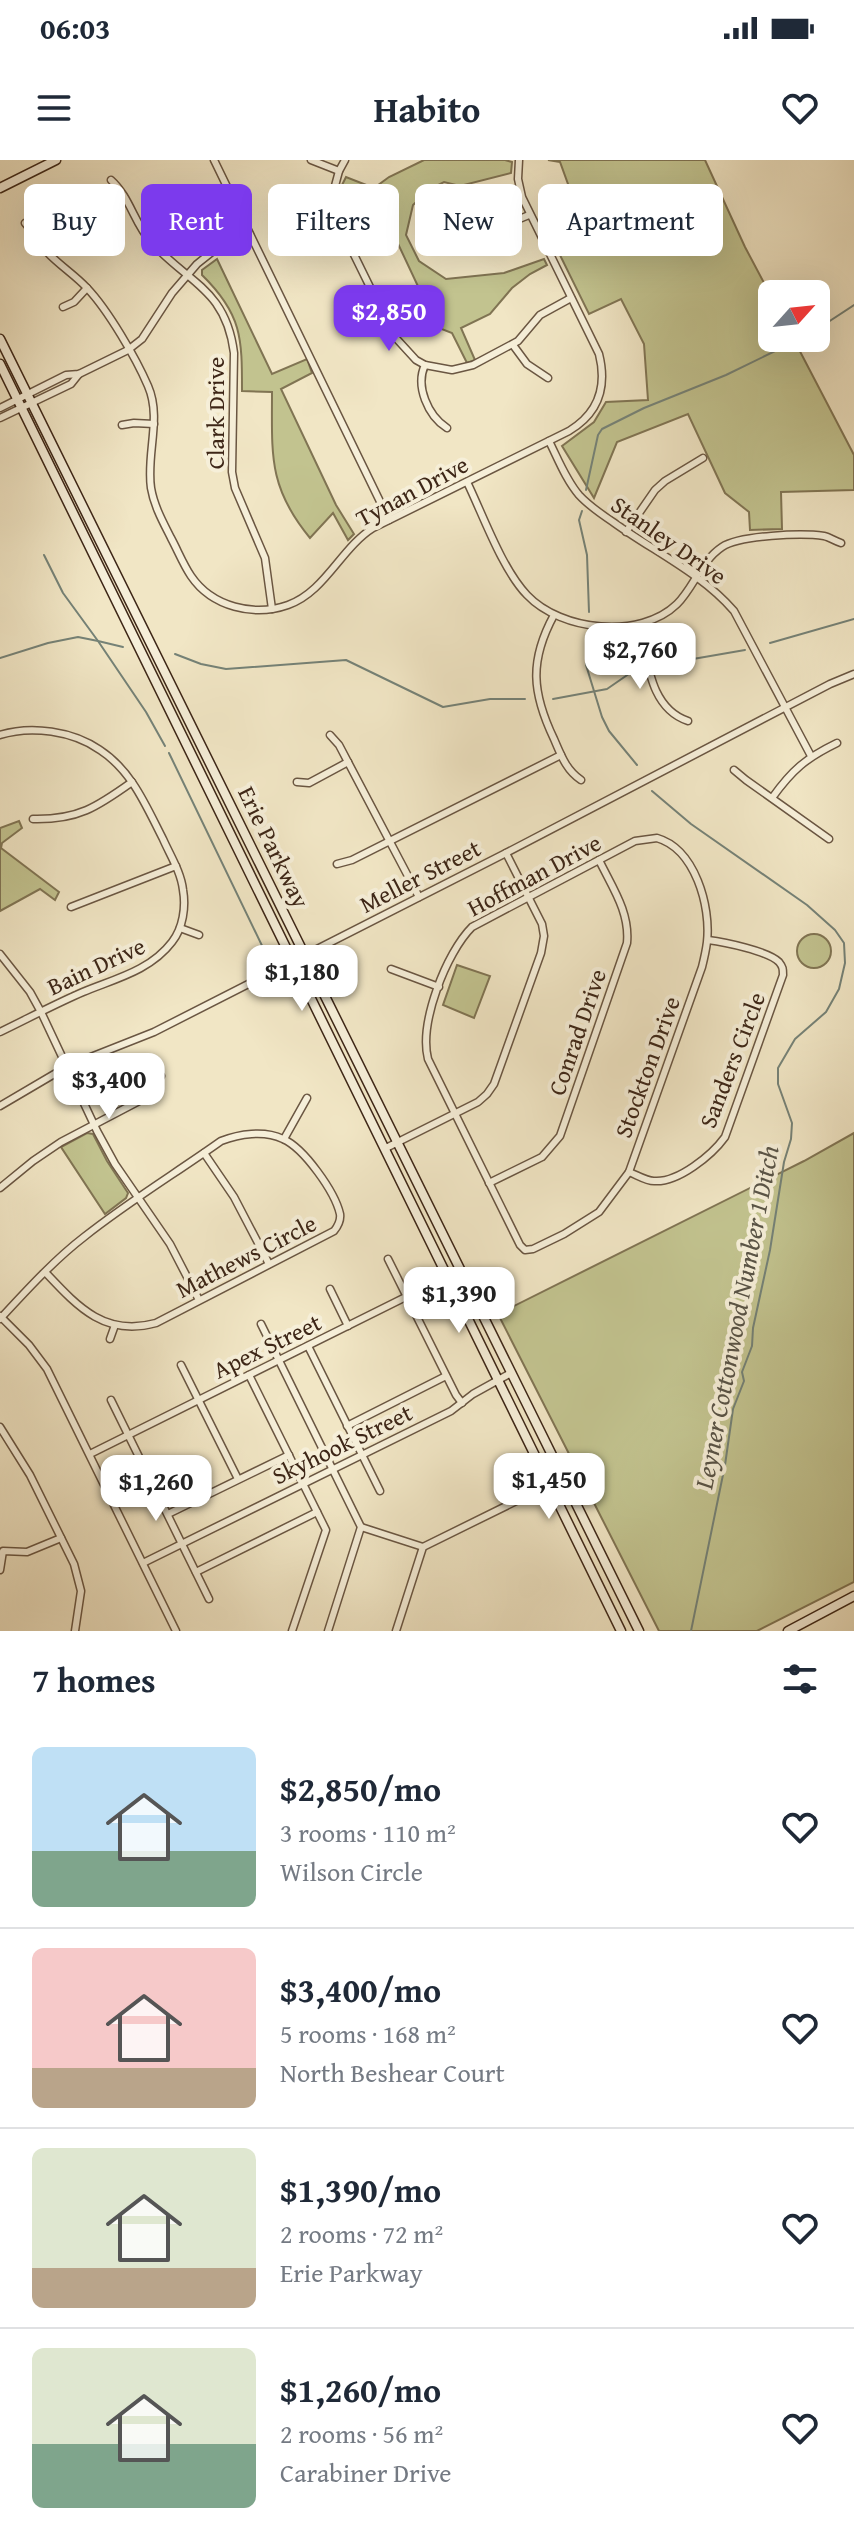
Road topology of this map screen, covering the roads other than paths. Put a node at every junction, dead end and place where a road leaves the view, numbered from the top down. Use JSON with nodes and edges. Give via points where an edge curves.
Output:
{"nodes":[{"id":1,"x":56,"y":160,"type":"edge"},
{"id":2,"x":214,"y":160,"type":"edge"},
{"id":3,"x":311,"y":160,"type":"edge"},
{"id":4,"x":345,"y":160,"type":"edge"},
{"id":5,"x":519,"y":160,"type":"edge"},
{"id":6,"x":339,"y":171,"type":"junction"},
{"id":7,"x":111,"y":180,"type":"dead end"},
{"id":8,"x":226,"y":184,"type":"edge"},
{"id":9,"x":0,"y":188,"type":"edge"},
{"id":10,"x":529,"y":215,"type":"junction"},
{"id":11,"x":522,"y":218,"type":"edge"},
{"id":12,"x":252,"y":239,"type":"edge"},
{"id":13,"x":52,"y":256,"type":"edge"},
{"id":14,"x":207,"y":256,"type":"edge"},
{"id":15,"x":188,"y":274,"type":"junction"},
{"id":16,"x":87,"y":288,"type":"junction"},
{"id":17,"x":571,"y":298,"type":"junction"},
{"id":18,"x":63,"y":307,"type":"dead end"},
{"id":19,"x":0,"y":339,"type":"edge"},
{"id":20,"x":513,"y":345,"type":"junction"},
{"id":21,"x":128,"y":350,"type":"junction"},
{"id":22,"x":0,"y":364,"type":"edge"},
{"id":23,"x":425,"y":365,"type":"junction"},
{"id":24,"x":79,"y":374,"type":"junction"},
{"id":25,"x":548,"y":378,"type":"dead end"},
{"id":26,"x":28,"y":394,"type":"junction"},
{"id":27,"x":33,"y":403,"type":"junction"},
{"id":28,"x":20,"y":404,"type":"junction"},
{"id":29,"x":0,"y":408,"type":"edge"},
{"id":30,"x":0,"y":418,"type":"edge"},
{"id":31,"x":154,"y":424,"type":"junction"},
{"id":32,"x":122,"y":425,"type":"dead end"},
{"id":33,"x":447,"y":428,"type":"dead end"},
{"id":34,"x":549,"y":441,"type":"junction"},
{"id":35,"x":703,"y":458,"type":"dead end"},
{"id":36,"x":467,"y":482,"type":"junction"},
{"id":37,"x":389,"y":520,"type":"junction"},
{"id":38,"x":626,"y":532,"type":"junction"},
{"id":39,"x":841,"y":543,"type":"dead end"},
{"id":40,"x":696,"y":578,"type":"junction"},
{"id":41,"x":272,"y":609,"type":"junction"},
{"id":42,"x":554,"y":615,"type":"junction"},
{"id":43,"x":639,"y":625,"type":"junction"},
{"id":44,"x":854,"y":674,"type":"edge"},
{"id":45,"x":785,"y":708,"type":"junction"},
{"id":46,"x":688,"y":721,"type":"dead end"},
{"id":47,"x":0,"y":735,"type":"edge"},
{"id":48,"x":330,"y":735,"type":"dead end"},
{"id":49,"x":837,"y":743,"type":"dead end"},
{"id":50,"x":561,"y":755,"type":"junction"},
{"id":51,"x":811,"y":756,"type":"junction"},
{"id":52,"x":348,"y":762,"type":"junction"},
{"id":53,"x":734,"y":770,"type":"dead end"},
{"id":54,"x":581,"y":780,"type":"dead end"},
{"id":55,"x":132,"y":782,"type":"junction"},
{"id":56,"x":297,"y":782,"type":"dead end"},
{"id":57,"x":772,"y":798,"type":"junction"},
{"id":58,"x":33,"y":819,"type":"dead end"},
{"id":59,"x":829,"y":839,"type":"dead end"},
{"id":60,"x":390,"y":841,"type":"junction"},
{"id":61,"x":677,"y":848,"type":"joint"},
{"id":62,"x":506,"y":853,"type":"junction"},
{"id":63,"x":599,"y":860,"type":"junction"},
{"id":64,"x":337,"y":864,"type":"dead end"},
{"id":65,"x":176,"y":866,"type":"junction"},
{"id":66,"x":529,"y":896,"type":"junction"},
{"id":67,"x":419,"y":897,"type":"junction"},
{"id":68,"x":71,"y":907,"type":"dead end"},
{"id":69,"x":180,"y":928,"type":"junction"},
{"id":70,"x":199,"y":935,"type":"dead end"},
{"id":71,"x":708,"y":940,"type":"junction"},
{"id":72,"x":0,"y":954,"type":"edge"},
{"id":73,"x":305,"y":954,"type":"junction"},
{"id":74,"x":294,"y":960,"type":"junction"},
{"id":75,"x":391,"y":969,"type":"dead end"},
{"id":76,"x":439,"y":987,"type":"junction"},
{"id":77,"x":41,"y":1012,"type":"junction"},
{"id":78,"x":0,"y":1032,"type":"edge"},
{"id":79,"x":68,"y":1066,"type":"junction"},
{"id":80,"x":161,"y":1076,"type":"dead end"},
{"id":81,"x":307,"y":1098,"type":"dead end"},
{"id":82,"x":0,"y":1106,"type":"edge"},
{"id":83,"x":455,"y":1113,"type":"junction"},
{"id":84,"x":94,"y":1125,"type":"junction"},
{"id":85,"x":284,"y":1139,"type":"junction"},
{"id":86,"x":397,"y":1142,"type":"junction"},
{"id":87,"x":386,"y":1148,"type":"junction"},
{"id":88,"x":204,"y":1153,"type":"junction"},
{"id":89,"x":629,"y":1172,"type":"junction"},
{"id":90,"x":489,"y":1183,"type":"junction"},
{"id":91,"x":0,"y":1188,"type":"edge"},
{"id":92,"x":138,"y":1197,"type":"junction"},
{"id":93,"x":525,"y":1250,"type":"joint"},
{"id":94,"x":388,"y":1259,"type":"dead end"},
{"id":95,"x":269,"y":1264,"type":"junction"},
{"id":96,"x":460,"y":1270,"type":"junction"},
{"id":97,"x":46,"y":1273,"type":"junction"},
{"id":98,"x":448,"y":1276,"type":"junction"},
{"id":99,"x":330,"y":1289,"type":"dead end"},
{"id":100,"x":407,"y":1297,"type":"junction"},
{"id":101,"x":199,"y":1300,"type":"junction"},
{"id":102,"x":1,"y":1317,"type":"edge"},
{"id":103,"x":261,"y":1324,"type":"dead end"},
{"id":104,"x":115,"y":1325,"type":"junction"},
{"id":105,"x":348,"y":1326,"type":"junction"},
{"id":106,"x":110,"y":1339,"type":"dead end"},
{"id":107,"x":308,"y":1346,"type":"junction"},
{"id":108,"x":279,"y":1361,"type":"junction"},
{"id":109,"x":181,"y":1365,"type":"dead end"},
{"id":110,"x":511,"y":1373,"type":"junction"},
{"id":111,"x":249,"y":1375,"type":"junction"},
{"id":112,"x":446,"y":1376,"type":"junction"},
{"id":113,"x":498,"y":1380,"type":"junction"},
{"id":114,"x":111,"y":1400,"type":"dead end"},
{"id":115,"x":199,"y":1400,"type":"junction"},
{"id":116,"x":462,"y":1403,"type":"junction"},
{"id":117,"x":347,"y":1426,"type":"junction"},
{"id":118,"x":0,"y":1427,"type":"edge"},
{"id":119,"x":128,"y":1435,"type":"junction"},
{"id":120,"x":90,"y":1454,"type":"junction"},
{"id":121,"x":362,"y":1454,"type":"junction"},
{"id":122,"x":289,"y":1455,"type":"junction"},
{"id":123,"x":332,"y":1469,"type":"junction"},
{"id":124,"x":563,"y":1478,"type":"junction"},
{"id":125,"x":238,"y":1479,"type":"junction"},
{"id":126,"x":303,"y":1483,"type":"junction"},
{"id":127,"x":548,"y":1485,"type":"junction"},
{"id":128,"x":380,"y":1491,"type":"dead end"},
{"id":129,"x":317,"y":1512,"type":"junction"},
{"id":130,"x":168,"y":1514,"type":"junction"},
{"id":131,"x":361,"y":1527,"type":"junction"},
{"id":132,"x":61,"y":1538,"type":"junction"},
{"id":133,"x":182,"y":1543,"type":"junction"},
{"id":134,"x":423,"y":1547,"type":"junction"},
{"id":135,"x":1,"y":1551,"type":"edge"},
{"id":136,"x":143,"y":1563,"type":"junction"},
{"id":137,"x":0,"y":1570,"type":"edge"},
{"id":138,"x":196,"y":1572,"type":"junction"},
{"id":139,"x":854,"y":1596,"type":"edge"},
{"id":140,"x":209,"y":1599,"type":"dead end"},
{"id":141,"x":75,"y":1631,"type":"edge"},
{"id":142,"x":176,"y":1631,"type":"edge"},
{"id":143,"x":292,"y":1631,"type":"edge"},
{"id":144,"x":328,"y":1631,"type":"edge"},
{"id":145,"x":396,"y":1631,"type":"edge"},
{"id":146,"x":621,"y":1631,"type":"edge"},
{"id":147,"x":639,"y":1631,"type":"edge"},
{"id":148,"x":788,"y":1631,"type":"edge"}],
"edges":[{"from":1,"to":9,"type":"main road"},
{"from":2,"to":8,"type":"street"},
{"from":3,"to":6,"type":"street"},
{"from":4,"to":6,"type":"street"},
{"from":5,"to":10,"type":"street","name":"Tynan Drive","via":[[518,179]]},
{"from":6,"to":23,"type":"street","via":[[332,197],[338,222],[394,336]]},
{"from":7,"to":15,"type":"street","name":"Clark Drive","via":[[122,189],[151,242]]},
{"from":10,"to":11,"type":"street"},
{"from":10,"to":17,"type":"street","name":"Tynan Drive"},
{"from":12,"to":37,"type":"street"},
{"from":13,"to":16,"type":"street","name":"Tynan Drive"},
{"from":14,"to":15,"type":"street"},
{"from":15,"to":21,"type":"street","via":[[148,332]]},
{"from":15,"to":41,"type":"street","name":"Clark Drive","via":[[218,304],[231,334],[232,472],[265,558]]},
{"from":16,"to":18,"type":"street"},
{"from":16,"to":21,"type":"street","name":"Tynan Drive"},
{"from":17,"to":20,"type":"street","via":[[540,315]]},
{"from":17,"to":34,"type":"street","name":"Tynan Drive","via":[[599,354],[603,381],[594,409]]},
{"from":19,"to":26,"type":"main road","name":"Erie Parkway"},
{"from":20,"to":23,"type":"street","via":[[462,369]]},
{"from":20,"to":25,"type":"street","via":[[527,364]]},
{"from":21,"to":24,"type":"street"},
{"from":21,"to":31,"type":"street","name":"Tynan Drive","via":[[148,386]]},
{"from":22,"to":28,"type":"main road","name":"Erie Parkway"},
{"from":23,"to":33,"type":"street","via":[[422,391],[437,422]]},
{"from":24,"to":26,"type":"street"},
{"from":24,"to":27,"type":"street","via":[[71,384]]},
{"from":26,"to":27,"type":"main road","name":"Erie Parkway"},
{"from":26,"to":28,"type":"street"},
{"from":27,"to":28,"type":"street"},
{"from":27,"to":73,"type":"main road","name":"Erie Parkway"},
{"from":28,"to":29,"type":"street"},
{"from":28,"to":30,"type":"street"},
{"from":28,"to":74,"type":"main road","name":"Erie Parkway"},
{"from":31,"to":32,"type":"street"},
{"from":31,"to":41,"type":"street","name":"Tynan Drive","via":[[151,490],[191,577],[226,604]]},
{"from":34,"to":36,"type":"street","name":"Tynan Drive"},
{"from":34,"to":38,"type":"street","name":"Stanley Drive","via":[[578,493]]},
{"from":35,"to":38,"type":"street","via":[[655,490]]},
{"from":36,"to":37,"type":"street","name":"Tynan Drive"},
{"from":36,"to":42,"type":"street","via":[[517,582]]},
{"from":37,"to":41,"type":"street","name":"Tynan Drive","via":[[365,533],[310,592]]},
{"from":38,"to":40,"type":"street","name":"Stanley Drive"},
{"from":39,"to":40,"type":"street","via":[[825,536],[740,539],[713,554]]},
{"from":40,"to":43,"type":"street","via":[[671,609]]},
{"from":40,"to":45,"type":"street","name":"Stanley Drive","via":[[734,611]]},
{"from":42,"to":43,"type":"street","via":[[585,624]]},
{"from":42,"to":50,"type":"street","via":[[538,651],[536,687]]},
{"from":43,"to":46,"type":"street","via":[[657,696],[675,716]]},
{"from":44,"to":45,"type":"street","name":"Meller Street"},
{"from":45,"to":51,"type":"street","name":"Stanley Drive"},
{"from":45,"to":62,"type":"street","name":"Meller Street"},
{"from":47,"to":55,"type":"street","via":[[31,730],[78,740],[103,752]]},
{"from":48,"to":52,"type":"street"},
{"from":49,"to":51,"type":"street"},
{"from":50,"to":54,"type":"street"},
{"from":50,"to":60,"type":"street"},
{"from":51,"to":57,"type":"street"},
{"from":52,"to":56,"type":"street","via":[[309,783]]},
{"from":52,"to":60,"type":"street"},
{"from":53,"to":57,"type":"street"},
{"from":55,"to":58,"type":"street","via":[[89,811]]},
{"from":55,"to":65,"type":"street"},
{"from":57,"to":59,"type":"street"},
{"from":60,"to":64,"type":"street"},
{"from":60,"to":67,"type":"street"},
{"from":61,"to":63,"type":"street","name":"Hoffman Drive","via":[[648,838]]},
{"from":61,"to":71,"type":"street","name":"Stockton Drive","via":[[702,895]]},
{"from":62,"to":66,"type":"street"},
{"from":62,"to":67,"type":"street","name":"Meller Street"},
{"from":63,"to":66,"type":"street","name":"Hoffman Drive"},
{"from":63,"to":90,"type":"street","name":"Conrad Drive","via":[[625,912],[627,943],[560,1136],[542,1157]]},
{"from":65,"to":68,"type":"street"},
{"from":65,"to":69,"type":"street","via":[[184,892]]},
{"from":66,"to":76,"type":"street","name":"Hoffman Drive","via":[[472,927],[455,949]]},
{"from":66,"to":83,"type":"street","via":[[542,924],[541,953],[494,1084],[478,1102]]},
{"from":67,"to":73,"type":"street","name":"Meller Street"},
{"from":69,"to":70,"type":"street"},
{"from":69,"to":77,"type":"street","name":"Bain Drive","via":[[146,966]]},
{"from":71,"to":89,"type":"street","name":"Stockton Drive"},
{"from":71,"to":89,"type":"street","name":"Sanders Circle","via":[[774,959],[783,975],[725,1137],[716,1149],[667,1179],[650,1181]]},
{"from":72,"to":77,"type":"street"},
{"from":73,"to":74,"type":"street","name":"Meller Street"},
{"from":73,"to":86,"type":"main road","name":"Erie Parkway"},
{"from":74,"to":79,"type":"street","name":"Meller Street","via":[[154,1032]]},
{"from":74,"to":87,"type":"main road","name":"Erie Parkway"},
{"from":75,"to":76,"type":"street"},
{"from":76,"to":83,"type":"street","name":"Hoffman Drive","via":[[424,1044]]},
{"from":77,"to":78,"type":"street","name":"Bain Drive"},
{"from":77,"to":79,"type":"street"},
{"from":79,"to":82,"type":"street","name":"Meller Street"},
{"from":79,"to":84,"type":"street"},
{"from":80,"to":84,"type":"street","via":[[141,1100]]},
{"from":81,"to":85,"type":"street"},
{"from":83,"to":86,"type":"street"},
{"from":83,"to":90,"type":"street","name":"Hoffman Drive"},
{"from":84,"to":91,"type":"street","via":[[42,1154]]},
{"from":84,"to":92,"type":"street"},
{"from":85,"to":88,"type":"street","via":[[235,1135]]},
{"from":85,"to":95,"type":"street","name":"Mathews Circle","via":[[317,1169],[340,1223]]},
{"from":86,"to":87,"type":"street"},
{"from":86,"to":96,"type":"main road","name":"Erie Parkway"},
{"from":87,"to":98,"type":"main road","name":"Erie Parkway"},
{"from":88,"to":92,"type":"street"},
{"from":88,"to":95,"type":"street"},
{"from":89,"to":93,"type":"street","name":"Stockton Drive","via":[[599,1212]]},
{"from":90,"to":93,"type":"street","name":"Hoffman Drive"},
{"from":92,"to":97,"type":"street","via":[[82,1238]]},
{"from":92,"to":101,"type":"street"},
{"from":94,"to":100,"type":"street"},
{"from":95,"to":101,"type":"street","name":"Mathews Circle"},
{"from":96,"to":98,"type":"street","name":"Apex Street"},
{"from":96,"to":110,"type":"main road","name":"Erie Parkway"},
{"from":97,"to":102,"type":"street"},
{"from":97,"to":104,"type":"street","name":"Mathews Circle","via":[[83,1310]]},
{"from":98,"to":100,"type":"street","name":"Apex Street"},
{"from":98,"to":113,"type":"main road","name":"Erie Parkway"},
{"from":99,"to":105,"type":"street"},
{"from":100,"to":105,"type":"street","name":"Apex Street"},
{"from":100,"to":112,"type":"street"},
{"from":101,"to":104,"type":"street","name":"Mathews Circle","via":[[156,1323]]},
{"from":102,"to":120,"type":"street","via":[[47,1369]]},
{"from":103,"to":108,"type":"street"},
{"from":104,"to":106,"type":"street"},
{"from":105,"to":107,"type":"street","name":"Apex Street"},
{"from":107,"to":108,"type":"street","name":"Apex Street"},
{"from":107,"to":117,"type":"street"},
{"from":108,"to":111,"type":"street","name":"Apex Street"},
{"from":108,"to":123,"type":"street"},
{"from":109,"to":115,"type":"street"},
{"from":110,"to":113,"type":"street","name":"Skyhook Street"},
{"from":110,"to":124,"type":"main road","name":"Erie Parkway"},
{"from":111,"to":115,"type":"street","name":"Apex Street"},
{"from":111,"to":122,"type":"street"},
{"from":112,"to":116,"type":"street"},
{"from":112,"to":117,"type":"street"},
{"from":113,"to":116,"type":"street","name":"Skyhook Street"},
{"from":113,"to":127,"type":"main road","name":"Erie Parkway"},
{"from":114,"to":119,"type":"street"},
{"from":115,"to":119,"type":"street","name":"Apex Street"},
{"from":115,"to":125,"type":"street"},
{"from":116,"to":121,"type":"street","name":"Skyhook Street"},
{"from":117,"to":121,"type":"street"},
{"from":118,"to":132,"type":"street"},
{"from":119,"to":120,"type":"street","name":"Apex Street"},
{"from":119,"to":130,"type":"street"},
{"from":120,"to":136,"type":"street"},
{"from":121,"to":123,"type":"street","name":"Skyhook Street"},
{"from":121,"to":128,"type":"street"},
{"from":122,"to":125,"type":"street"},
{"from":122,"to":126,"type":"street"},
{"from":123,"to":126,"type":"street","name":"Skyhook Street"},
{"from":123,"to":131,"type":"street"},
{"from":124,"to":127,"type":"street"},
{"from":124,"to":147,"type":"main road","name":"Erie Parkway"},
{"from":125,"to":130,"type":"street"},
{"from":126,"to":129,"type":"street"},
{"from":126,"to":133,"type":"street","name":"Skyhook Street"},
{"from":127,"to":134,"type":"street"},
{"from":127,"to":146,"type":"main road","name":"Erie Parkway"},
{"from":129,"to":138,"type":"street"},
{"from":129,"to":143,"type":"street","via":[[326,1530]]},
{"from":130,"to":133,"type":"street"},
{"from":131,"to":134,"type":"street"},
{"from":131,"to":144,"type":"street"},
{"from":132,"to":135,"type":"street","via":[[27,1552]]},
{"from":132,"to":141,"type":"street","via":[[81,1591]]},
{"from":133,"to":136,"type":"street","name":"Skyhook Street"},
{"from":133,"to":138,"type":"street"},
{"from":134,"to":145,"type":"street"},
{"from":135,"to":137,"type":"street"},
{"from":136,"to":142,"type":"street"},
{"from":138,"to":140,"type":"street"},
{"from":139,"to":148,"type":"main road"}]}
